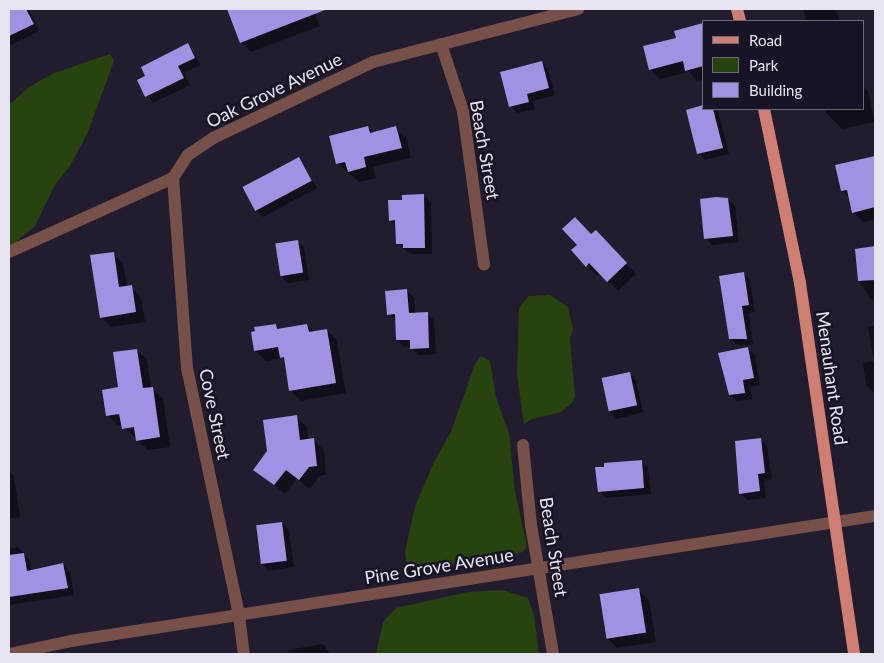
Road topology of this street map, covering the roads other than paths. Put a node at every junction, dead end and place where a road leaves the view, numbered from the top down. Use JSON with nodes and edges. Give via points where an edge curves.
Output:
{"nodes":[{"id":1,"x":578,"y":9,"type":"edge"},
{"id":2,"x":441,"y":44,"type":"junction"},
{"id":3,"x":764,"y":110,"type":"edge"},
{"id":4,"x":174,"y":178,"type":"junction"},
{"id":5,"x":9,"y":252,"type":"edge"},
{"id":6,"x":484,"y":265,"type":"dead end"},
{"id":7,"x":523,"y":445,"type":"dead end"},
{"id":8,"x":875,"y":516,"type":"edge"},
{"id":9,"x":835,"y":521,"type":"junction"},
{"id":10,"x":539,"y":569,"type":"junction"},
{"id":11,"x":239,"y":615,"type":"junction"},
{"id":12,"x":9,"y":654,"type":"edge"},
{"id":13,"x":244,"y":654,"type":"edge"},
{"id":14,"x":553,"y":654,"type":"edge"},
{"id":15,"x":854,"y":654,"type":"edge"}],
"edges":[{"from":1,"to":2,"type":"street","name":"Oak Grove Avenue"},
{"from":2,"to":4,"type":"street","name":"Oak Grove Avenue","via":[[373,62],[213,138],[188,155]]},
{"from":2,"to":6,"type":"street","name":"Beach Street","via":[[463,111]]},
{"from":3,"to":9,"type":"main road","name":"Menauhant Road","via":[[800,283]]},
{"from":4,"to":5,"type":"street"},
{"from":4,"to":11,"type":"street","name":"Cove Street","via":[[187,368]]},
{"from":7,"to":10,"type":"street","name":"Beach Street"},
{"from":8,"to":9,"type":"street","name":"Pine Grove Avenue"},
{"from":9,"to":10,"type":"street","name":"Pine Grove Avenue"},
{"from":9,"to":15,"type":"main road","name":"Menauhant Road"},
{"from":10,"to":11,"type":"street","name":"Pine Grove Avenue"},
{"from":10,"to":14,"type":"street","name":"Beach Street"},
{"from":11,"to":12,"type":"street","name":"Pine Grove Avenue"},
{"from":11,"to":13,"type":"street","name":"Cove Street"}]}
